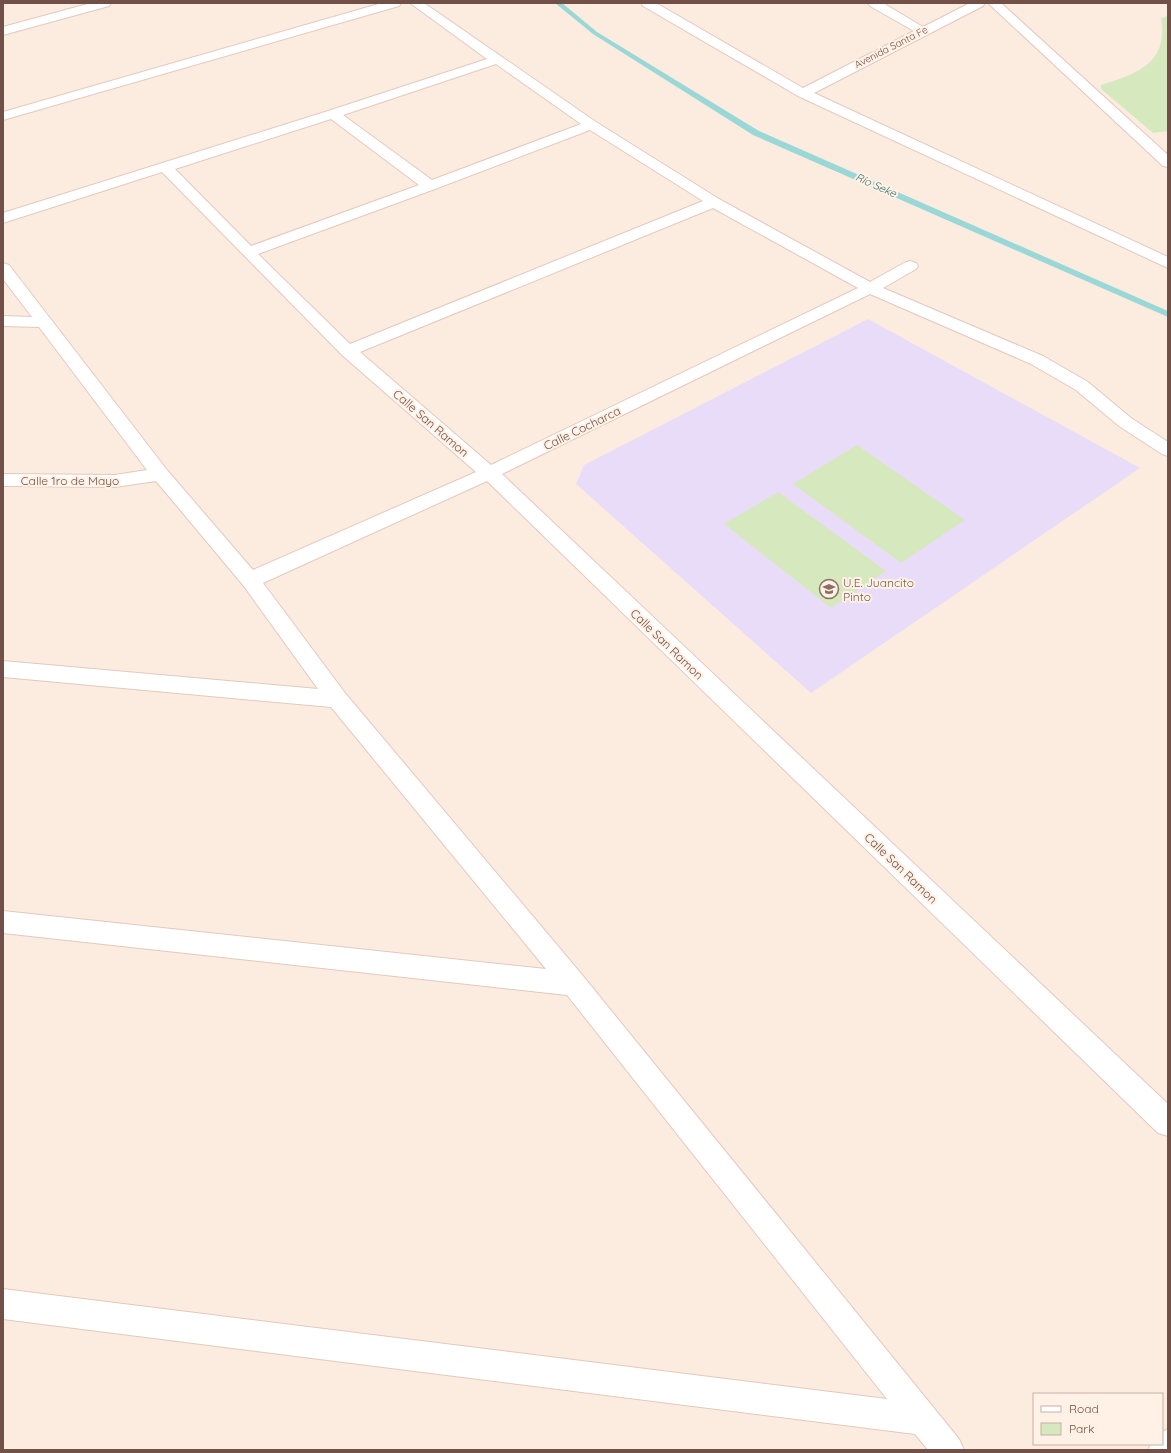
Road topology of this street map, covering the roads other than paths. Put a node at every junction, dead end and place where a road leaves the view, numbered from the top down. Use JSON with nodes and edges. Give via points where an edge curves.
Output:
{"nodes":[{"id":1,"x":105,"y":3,"type":"edge"},
{"id":2,"x":395,"y":3,"type":"edge"},
{"id":3,"x":416,"y":3,"type":"edge"},
{"id":4,"x":647,"y":3,"type":"edge"},
{"id":5,"x":874,"y":3,"type":"edge"},
{"id":6,"x":979,"y":3,"type":"edge"},
{"id":7,"x":994,"y":3,"type":"edge"},
{"id":8,"x":8,"y":18,"type":"dead end"},
{"id":9,"x":16,"y":27,"type":"junction"},
{"id":10,"x":3,"y":31,"type":"edge"},
{"id":11,"x":922,"y":31,"type":"junction"},
{"id":12,"x":496,"y":60,"type":"junction"},
{"id":13,"x":803,"y":93,"type":"junction"},
{"id":14,"x":333,"y":114,"type":"junction"},
{"id":15,"x":3,"y":116,"type":"edge"},
{"id":16,"x":591,"y":125,"type":"junction"},
{"id":17,"x":1168,"y":163,"type":"edge"},
{"id":18,"x":165,"y":167,"type":"junction"},
{"id":19,"x":430,"y":186,"type":"junction"},
{"id":20,"x":714,"y":202,"type":"junction"},
{"id":21,"x":3,"y":218,"type":"edge"},
{"id":22,"x":248,"y":252,"type":"junction"},
{"id":23,"x":1168,"y":263,"type":"edge"},
{"id":24,"x":910,"y":266,"type":"dead end"},
{"id":25,"x":3,"y":268,"type":"edge"},
{"id":26,"x":870,"y":288,"type":"junction"},
{"id":27,"x":3,"y":321,"type":"edge"},
{"id":28,"x":45,"y":322,"type":"junction"},
{"id":29,"x":348,"y":351,"type":"junction"},
{"id":30,"x":1168,"y":450,"type":"edge"},
{"id":31,"x":489,"y":473,"type":"junction"},
{"id":32,"x":160,"y":474,"type":"junction"},
{"id":33,"x":3,"y":481,"type":"edge"},
{"id":34,"x":250,"y":580,"type":"junction"},
{"id":35,"x":3,"y":669,"type":"edge"},
{"id":36,"x":337,"y":699,"type":"junction"},
{"id":37,"x":3,"y":922,"type":"edge"},
{"id":38,"x":574,"y":984,"type":"junction"},
{"id":39,"x":1168,"y":1123,"type":"edge"},
{"id":40,"x":3,"y":1304,"type":"edge"},
{"id":41,"x":922,"y":1419,"type":"junction"},
{"id":42,"x":1168,"y":1445,"type":"edge"},
{"id":43,"x":948,"y":1450,"type":"edge"},
{"id":44,"x":1164,"y":1450,"type":"edge"}],
"edges":[{"from":1,"to":9,"type":"street"},
{"from":2,"to":15,"type":"street"},
{"from":3,"to":12,"type":"street"},
{"from":4,"to":13,"type":"street"},
{"from":5,"to":11,"type":"street"},
{"from":6,"to":11,"type":"street","name":"Avenida Santa Fe"},
{"from":7,"to":17,"type":"street"},
{"from":8,"to":9,"type":"street"},
{"from":9,"to":10,"type":"street"},
{"from":11,"to":13,"type":"street","name":"Avenida Santa Fe"},
{"from":12,"to":14,"type":"street"},
{"from":12,"to":16,"type":"street"},
{"from":13,"to":23,"type":"street"},
{"from":14,"to":18,"type":"street"},
{"from":14,"to":19,"type":"street"},
{"from":16,"to":19,"type":"street"},
{"from":16,"to":20,"type":"street"},
{"from":18,"to":21,"type":"street"},
{"from":18,"to":22,"type":"street","name":"Calle San Ramon"},
{"from":19,"to":22,"type":"street"},
{"from":20,"to":26,"type":"street"},
{"from":20,"to":29,"type":"street"},
{"from":22,"to":29,"type":"street","name":"Calle San Ramon"},
{"from":24,"to":26,"type":"street","name":"Calle Cocharca"},
{"from":25,"to":28,"type":"street"},
{"from":26,"to":30,"type":"street","via":[[1037,360],[1082,386],[1125,422]]},
{"from":26,"to":31,"type":"street","name":"Calle Cocharca"},
{"from":27,"to":28,"type":"street"},
{"from":28,"to":32,"type":"street"},
{"from":29,"to":31,"type":"street","name":"Calle San Ramon"},
{"from":31,"to":34,"type":"street","name":"Calle Cocharca"},
{"from":31,"to":39,"type":"street","name":"Calle San Ramon"},
{"from":32,"to":33,"type":"street","name":"Calle 1ro de Mayo","via":[[115,481]]},
{"from":32,"to":34,"type":"street"},
{"from":34,"to":36,"type":"street"},
{"from":35,"to":36,"type":"street"},
{"from":36,"to":38,"type":"street"},
{"from":37,"to":38,"type":"street"},
{"from":38,"to":41,"type":"street"},
{"from":40,"to":41,"type":"street"},
{"from":41,"to":43,"type":"street"},
{"from":42,"to":44,"type":"street"}]}
